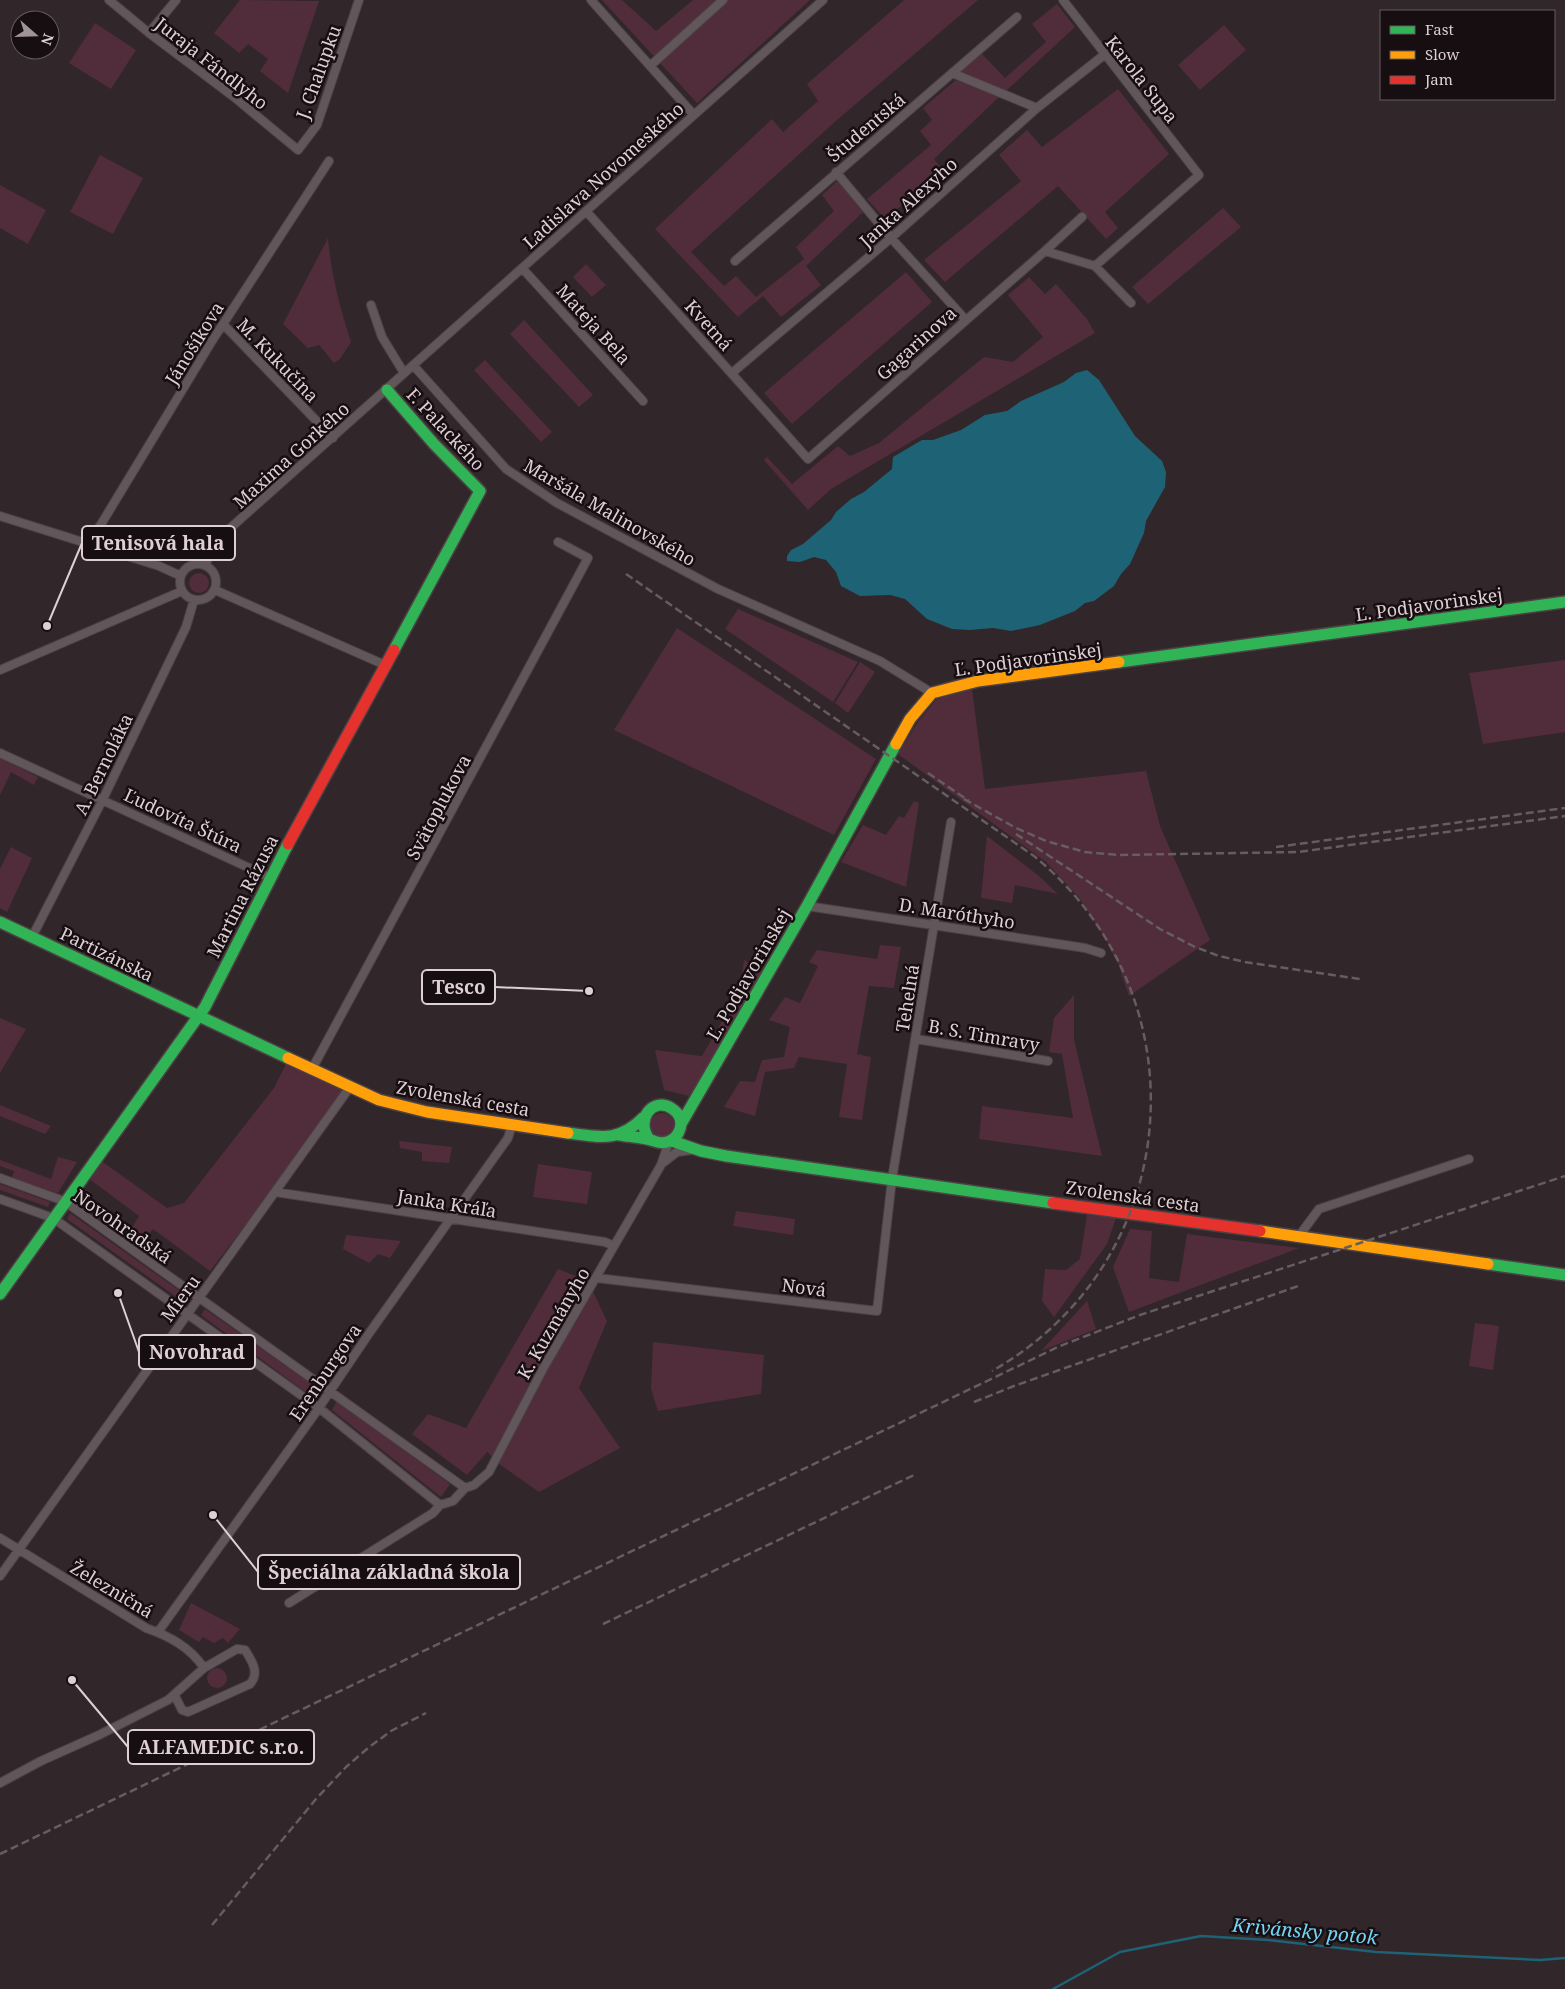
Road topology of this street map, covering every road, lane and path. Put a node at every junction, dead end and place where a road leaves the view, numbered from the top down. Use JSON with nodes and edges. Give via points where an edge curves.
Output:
{"nodes":[{"id":1,"x":109,"y":0,"type":"edge"},
{"id":2,"x":176,"y":0,"type":"edge"},
{"id":3,"x":359,"y":0,"type":"edge"},
{"id":4,"x":592,"y":0,"type":"edge"},
{"id":5,"x":723,"y":0,"type":"edge"},
{"id":6,"x":823,"y":0,"type":"edge"},
{"id":7,"x":1063,"y":0,"type":"edge"},
{"id":8,"x":1017,"y":17,"type":"dead end"},
{"id":9,"x":149,"y":33,"type":"junction"},
{"id":10,"x":1104,"y":55,"type":"junction"},
{"id":11,"x":650,"y":66,"type":"junction"},
{"id":12,"x":952,"y":73,"type":"junction"},
{"id":13,"x":1037,"y":108,"type":"junction"},
{"id":14,"x":694,"y":115,"type":"junction"},
{"id":15,"x":298,"y":150,"type":"joint"},
{"id":16,"x":329,"y":161,"type":"dead end"},
{"id":17,"x":836,"y":172,"type":"junction"},
{"id":18,"x":586,"y":212,"type":"junction"},
{"id":19,"x":1082,"y":217,"type":"dead end"},
{"id":20,"x":891,"y":238,"type":"junction"},
{"id":21,"x":1045,"y":251,"type":"junction"},
{"id":22,"x":735,"y":261,"type":"dead end"},
{"id":23,"x":1095,"y":266,"type":"junction"},
{"id":24,"x":522,"y":268,"type":"junction"},
{"id":25,"x":1131,"y":303,"type":"dead end"},
{"id":26,"x":372,"y":305,"type":"dead end"},
{"id":27,"x":965,"y":319,"type":"junction"},
{"id":28,"x":223,"y":324,"type":"junction"},
{"id":29,"x":413,"y":365,"type":"junction"},
{"id":30,"x":732,"y":372,"type":"junction"},
{"id":31,"x":404,"y":373,"type":"junction"},
{"id":32,"x":386,"y":390,"type":"junction"},
{"id":33,"x":643,"y":401,"type":"dead end"},
{"id":34,"x":333,"y":438,"type":"junction"},
{"id":35,"x":808,"y":459,"type":"joint"},
{"id":36,"x":480,"y":491,"type":"joint"},
{"id":37,"x":0,"y":516,"type":"edge"},
{"id":38,"x":558,"y":542,"type":"dead end"},
{"id":39,"x":86,"y":543,"type":"junction"},
{"id":40,"x":205,"y":565,"type":"junction"},
{"id":41,"x":180,"y":576,"type":"junction"},
{"id":42,"x":214,"y":590,"type":"junction"},
{"id":43,"x":182,"y":591,"type":"junction"},
{"id":44,"x":194,"y":600,"type":"junction"},
{"id":45,"x":1565,"y":602,"type":"edge"},
{"id":46,"x":385,"y":665,"type":"junction"},
{"id":47,"x":0,"y":670,"type":"edge"},
{"id":48,"x":932,"y":693,"type":"junction"},
{"id":49,"x":0,"y":753,"type":"edge"},
{"id":50,"x":103,"y":799,"type":"junction"},
{"id":51,"x":951,"y":822,"type":"dead end"},
{"id":52,"x":271,"y":878,"type":"junction"},
{"id":53,"x":807,"y":906,"type":"junction"},
{"id":54,"x":0,"y":922,"type":"edge"},
{"id":55,"x":933,"y":924,"type":"junction"},
{"id":56,"x":32,"y":937,"type":"junction"},
{"id":57,"x":1101,"y":953,"type":"dead end"},
{"id":58,"x":198,"y":1017,"type":"junction"},
{"id":59,"x":916,"y":1039,"type":"junction"},
{"id":60,"x":1048,"y":1061,"type":"dead end"},
{"id":61,"x":312,"y":1068,"type":"junction"},
{"id":62,"x":350,"y":1087,"type":"junction"},
{"id":63,"x":696,"y":1099,"type":"junction"},
{"id":64,"x":672,"y":1108,"type":"junction"},
{"id":65,"x":644,"y":1117,"type":"junction"},
{"id":66,"x":512,"y":1125,"type":"junction"},
{"id":67,"x":681,"y":1126,"type":"junction"},
{"id":68,"x":619,"y":1135,"type":"junction"},
{"id":69,"x":652,"y":1141,"type":"junction"},
{"id":70,"x":671,"y":1142,"type":"junction"},
{"id":71,"x":697,"y":1150,"type":"junction"},
{"id":72,"x":1469,"y":1159,"type":"dead end"},
{"id":73,"x":661,"y":1165,"type":"junction"},
{"id":74,"x":0,"y":1178,"type":"edge"},
{"id":75,"x":892,"y":1179,"type":"junction"},
{"id":76,"x":275,"y":1192,"type":"junction"},
{"id":77,"x":0,"y":1199,"type":"edge"},
{"id":78,"x":64,"y":1201,"type":"junction"},
{"id":79,"x":53,"y":1218,"type":"junction"},
{"id":80,"x":450,"y":1219,"type":"junction"},
{"id":81,"x":1298,"y":1236,"type":"junction"},
{"id":82,"x":614,"y":1246,"type":"junction"},
{"id":83,"x":1565,"y":1275,"type":"edge"},
{"id":84,"x":597,"y":1278,"type":"junction"},
{"id":85,"x":0,"y":1294,"type":"edge"},
{"id":86,"x":199,"y":1298,"type":"junction"},
{"id":87,"x":188,"y":1313,"type":"junction"},
{"id":88,"x":331,"y":1391,"type":"junction"},
{"id":89,"x":319,"y":1408,"type":"junction"},
{"id":90,"x":465,"y":1488,"type":"junction"},
{"id":91,"x":440,"y":1505,"type":"junction"},
{"id":92,"x":0,"y":1538,"type":"edge"},
{"id":93,"x":19,"y":1550,"type":"junction"},
{"id":94,"x":0,"y":1576,"type":"edge"},
{"id":95,"x":290,"y":1603,"type":"dead end"},
{"id":96,"x":158,"y":1632,"type":"junction"},
{"id":97,"x":204,"y":1668,"type":"junction"},
{"id":98,"x":174,"y":1696,"type":"junction"},
{"id":99,"x":0,"y":1783,"type":"edge"}],
"edges":[{"from":1,"to":9,"type":"street","name":"Juraja Fándlyho"},
{"from":2,"to":9,"type":"street"},
{"from":3,"to":15,"type":"street","name":"J. Chalupku","via":[[317,124]]},
{"from":4,"to":11,"type":"street"},
{"from":5,"to":11,"type":"street"},
{"from":6,"to":14,"type":"street","name":"Ladislava Novomeského"},
{"from":7,"to":10,"type":"street","name":"Karola Supa"},
{"from":8,"to":12,"type":"street","name":"Študentská"},
{"from":9,"to":15,"type":"street","name":"Juraja Fándlyho"},
{"from":10,"to":13,"type":"street","name":"Janka Alexyho"},
{"from":10,"to":23,"type":"street","name":"Karola Supa","via":[[1200,175]]},
{"from":11,"to":14,"type":"street"},
{"from":12,"to":13,"type":"street"},
{"from":12,"to":17,"type":"street","name":"Študentská"},
{"from":13,"to":20,"type":"street","name":"Janka Alexyho"},
{"from":14,"to":18,"type":"street","name":"Ladislava Novomeského"},
{"from":16,"to":28,"type":"street","name":"Jánošíkova"},
{"from":17,"to":20,"type":"street"},
{"from":17,"to":22,"type":"street","name":"Študentská"},
{"from":18,"to":24,"type":"street","name":"Ladislava Novomeského"},
{"from":18,"to":30,"type":"street","name":"Kvetná"},
{"from":19,"to":21,"type":"street","name":"Gagarinova"},
{"from":20,"to":27,"type":"street"},
{"from":20,"to":30,"type":"street","name":"Janka Alexyho"},
{"from":21,"to":23,"type":"street"},
{"from":21,"to":27,"type":"street","name":"Gagarinova"},
{"from":23,"to":25,"type":"street"},
{"from":24,"to":29,"type":"street","name":"Ladislava Novomeského"},
{"from":24,"to":33,"type":"street","name":"Mateja Bela"},
{"from":26,"to":31,"type":"street","name":"F. Palackého","via":[[382,337]]},
{"from":27,"to":35,"type":"street","name":"Gagarinova"},
{"from":28,"to":34,"type":"street","name":"M. Kukučína"},
{"from":28,"to":39,"type":"street","name":"Jánošíkova","via":[[100,526]]},
{"from":29,"to":31,"type":"street","name":"Ladislava Novomeského"},
{"from":29,"to":48,"type":"street","name":"Maršála Malinovského","via":[[506,470],[518,479],[718,590],[880,662]]},
{"from":30,"to":35,"type":"street","name":"Kvetná"},
{"from":31,"to":32,"type":"street","name":"Maxima Gorkého"},
{"from":32,"to":34,"type":"street","name":"Maxima Gorkého"},
{"from":32,"to":36,"type":"street","name":"F. Palackého"},
{"from":34,"to":40,"type":"street","name":"Maxima Gorkého","via":[[218,539]]},
{"from":36,"to":46,"type":"street","name":"Martina Rázusa"},
{"from":37,"to":39,"type":"street"},
{"from":38,"to":61,"type":"street","name":"Svätoplukova","via":[[588,558]]},
{"from":39,"to":41,"type":"street"},
{"from":40,"to":41,"type":"street","via":[[191,565]]},
{"from":40,"to":42,"type":"street","via":[[215,576]]},
{"from":41,"to":43,"type":"street"},
{"from":42,"to":44,"type":"street","via":[[206,599]]},
{"from":42,"to":46,"type":"street"},
{"from":43,"to":44,"type":"street"},
{"from":43,"to":47,"type":"street"},
{"from":44,"to":50,"type":"street","name":"A. Bernoláka","via":[[186,627]]},
{"from":45,"to":48,"type":"street","name":"Ľ. Podjavorinskej","via":[[978,681]]},
{"from":46,"to":52,"type":"street","name":"Martina Rázusa"},
{"from":48,"to":53,"type":"street","name":"Ľ. Podjavorinskej","via":[[910,719]]},
{"from":49,"to":50,"type":"street","name":"Ľudovíta Štúra"},
{"from":50,"to":52,"type":"street","name":"Ľudovíta Štúra"},
{"from":50,"to":56,"type":"street","name":"A. Bernoláka"},
{"from":51,"to":55,"type":"street","name":"Tehelná"},
{"from":52,"to":58,"type":"street","name":"Martina Rázusa"},
{"from":53,"to":55,"type":"street","name":"D. Maróthyho"},
{"from":53,"to":63,"type":"street","name":"Ľ. Podjavorinskej"},
{"from":54,"to":56,"type":"street","name":"Partizánska"},
{"from":55,"to":57,"type":"street","name":"D. Maróthyho"},
{"from":55,"to":59,"type":"street","name":"Tehelná"},
{"from":56,"to":58,"type":"street","name":"Partizánska"},
{"from":58,"to":61,"type":"street","name":"Zvolenská cesta"},
{"from":58,"to":78,"type":"street","name":"Martina Rázusa"},
{"from":59,"to":60,"type":"street","name":"B. S. Timravy"},
{"from":59,"to":75,"type":"street","name":"Tehelná"},
{"from":61,"to":62,"type":"street","name":"Zvolenská cesta"},
{"from":62,"to":66,"type":"street","name":"Zvolenská cesta","via":[[400,1107]]},
{"from":62,"to":76,"type":"street","name":"Mieru"},
{"from":63,"to":64,"type":"street"},
{"from":63,"to":67,"type":"street","name":"Ľ. Podjavorinskej"},
{"from":64,"to":65,"type":"street","name":"Zvolenská cesta","via":[[658,1106]]},
{"from":64,"to":67,"type":"street","via":[[679,1115]]},
{"from":65,"to":68,"type":"street","name":"Zvolenská cesta"},
{"from":65,"to":69,"type":"street","via":[[643,1129]]},
{"from":66,"to":68,"type":"street","name":"Zvolenská cesta","via":[[606,1138]]},
{"from":66,"to":80,"type":"street","name":"Erenburgova","via":[[508,1138]]},
{"from":67,"to":70,"type":"street"},
{"from":67,"to":71,"type":"street"},
{"from":68,"to":69,"type":"street","name":"Zvolenská cesta"},
{"from":69,"to":70,"type":"street","name":"Zvolenská cesta"},
{"from":69,"to":73,"type":"street"},
{"from":70,"to":71,"type":"street","name":"Zvolenská cesta"},
{"from":70,"to":73,"type":"street","name":"K. Kuzmányho"},
{"from":71,"to":73,"type":"street","name":"K. Kuzmányho","via":[[677,1152]]},
{"from":71,"to":75,"type":"street","name":"Zvolenská cesta"},
{"from":72,"to":81,"type":"street","via":[[1319,1209]]},
{"from":73,"to":82,"type":"street","name":"K. Kuzmányho"},
{"from":74,"to":78,"type":"street","name":"Novohradská"},
{"from":75,"to":81,"type":"street","name":"Zvolenská cesta"},
{"from":75,"to":84,"type":"street","name":"Nová","via":[[877,1311]]},
{"from":76,"to":80,"type":"street","name":"Janka Kráľa"},
{"from":76,"to":86,"type":"street","name":"Mieru"},
{"from":77,"to":79,"type":"street","name":"Novohradská"},
{"from":78,"to":79,"type":"street","name":"Martina Rázusa"},
{"from":78,"to":86,"type":"street","name":"Novohradská"},
{"from":79,"to":85,"type":"street","name":"Martina Rázusa"},
{"from":79,"to":87,"type":"street","name":"Novohradská"},
{"from":80,"to":82,"type":"street","name":"Janka Kráľa"},
{"from":80,"to":88,"type":"street","name":"Erenburgova"},
{"from":81,"to":83,"type":"street","name":"Zvolenská cesta"},
{"from":82,"to":84,"type":"street","name":"K. Kuzmányho"},
{"from":84,"to":90,"type":"street","name":"K. Kuzmányho","via":[[544,1367],[490,1472]]},
{"from":86,"to":87,"type":"street","name":"Mieru"},
{"from":86,"to":88,"type":"street","name":"Novohradská"},
{"from":87,"to":89,"type":"street","name":"Novohradská"},
{"from":87,"to":93,"type":"street","name":"Mieru"},
{"from":88,"to":89,"type":"street","name":"Erenburgova"},
{"from":88,"to":90,"type":"street","name":"Novohradská"},
{"from":89,"to":91,"type":"street","name":"Novohradská"},
{"from":89,"to":96,"type":"street","name":"Erenburgova"},
{"from":90,"to":91,"type":"street","name":"K. Kuzmányho","via":[[453,1501]]},
{"from":91,"to":95,"type":"street","name":"K. Kuzmányho","via":[[433,1513]]},
{"from":92,"to":93,"type":"street","name":"Železničná"},
{"from":93,"to":94,"type":"street","name":"Mieru"},
{"from":93,"to":96,"type":"street","name":"Železničná","via":[[146,1628]]},
{"from":96,"to":97,"type":"street","name":"Železničná","via":[[190,1651]]},
{"from":97,"to":98,"type":"street"},
{"from":97,"to":98,"type":"street","via":[[240,1648],[247,1652],[256,1674],[250,1684],[188,1712],[182,1710]]},
{"from":98,"to":99,"type":"street"}]}
